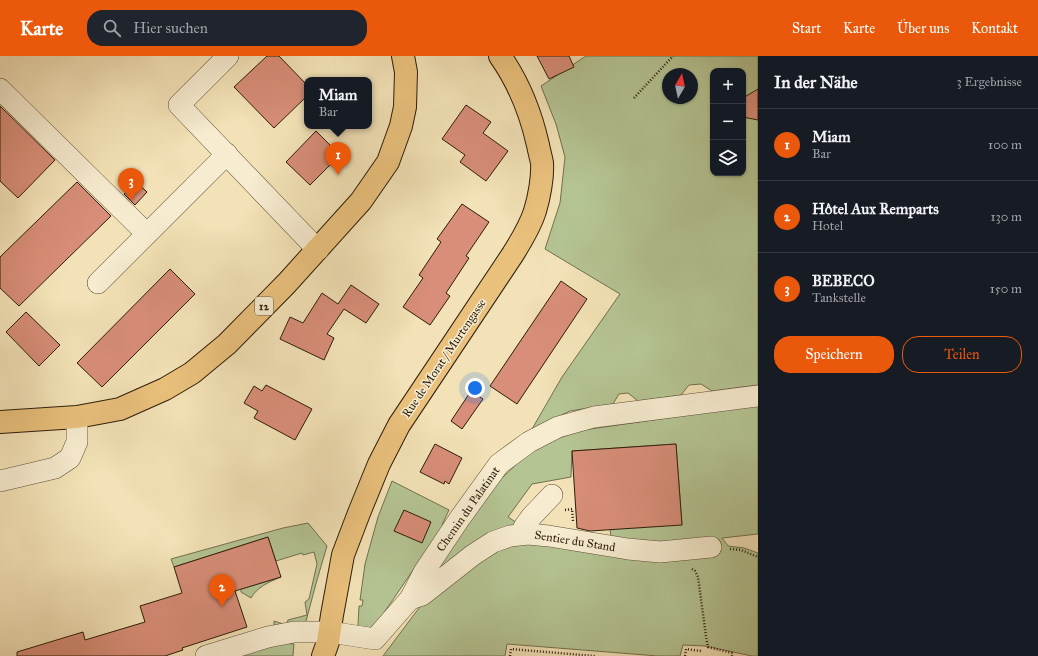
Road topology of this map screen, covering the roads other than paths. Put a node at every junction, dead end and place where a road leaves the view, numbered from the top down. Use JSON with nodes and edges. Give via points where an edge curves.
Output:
{"nodes":[{"id":1,"x":228,"y":56,"type":"edge"},
{"id":2,"x":403,"y":56,"type":"edge"},
{"id":3,"x":500,"y":56,"type":"edge"},
{"id":4,"x":0,"y":89,"type":"edge"},
{"id":5,"x":227,"y":154,"type":"junction"},
{"id":6,"x":147,"y":234,"type":"junction"},
{"id":7,"x":318,"y":250,"type":"junction"},
{"id":8,"x":98,"y":283,"type":"dead end"},
{"id":9,"x":758,"y":396,"type":"edge"},
{"id":10,"x":77,"y":417,"type":"junction"},
{"id":11,"x":0,"y":422,"type":"edge"},
{"id":12,"x":0,"y":481,"type":"edge"},
{"id":13,"x":552,"y":495,"type":"road end"},
{"id":14,"x":524,"y":534,"type":"junction"},
{"id":15,"x":711,"y":547,"type":"dead end"},
{"id":16,"x":410,"y":599,"type":"junction"},
{"id":17,"x":328,"y":647,"type":"edge"},
{"id":18,"x":206,"y":656,"type":"edge"}],
"edges":[{"from":1,"to":5,"type":"street","via":[[179,105]]},
{"from":2,"to":7,"type":"main road","number":"12","via":[[406,72],[405,107],[388,162],[361,202]]},
{"from":3,"to":17,"type":"main road","name":"Rue de Morat / Murtengasse","via":[[518,87],[530,118],[542,163],[535,211],[513,254],[399,426],[379,464],[343,555]]},
{"from":4,"to":6,"type":"street"},
{"from":5,"to":6,"type":"street"},
{"from":5,"to":7,"type":"street"},
{"from":6,"to":8,"type":"street"},
{"from":7,"to":10,"type":"main road","number":"12","via":[[227,344],[192,373],[165,389],[120,409]]},
{"from":9,"to":16,"type":"street","name":"Chemin du Palatinat","via":[[594,418],[558,427],[529,442],[499,464],[424,572]]},
{"from":10,"to":11,"type":"main road","number":"12"},
{"from":10,"to":12,"type":"street","via":[[77,442],[70,458],[55,468]]},
{"from":13,"to":14,"type":"street","via":[[524,527]]},
{"from":14,"to":15,"type":"street","name":"Sentier du Stand","via":[[660,552]]},
{"from":14,"to":16,"type":"street","name":"Sentier du Stand","via":[[493,542],[472,555],[422,595]]},
{"from":16,"to":17,"type":"street","name":"Chemin du Palatinat","via":[[375,639]]},
{"from":17,"to":18,"type":"street","via":[[294,632],[268,637]]}]}
